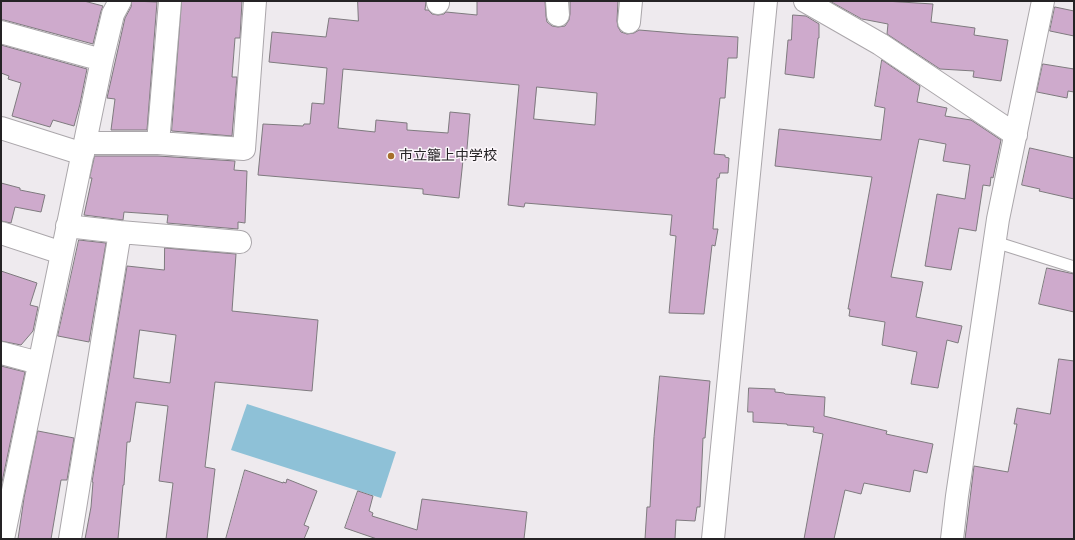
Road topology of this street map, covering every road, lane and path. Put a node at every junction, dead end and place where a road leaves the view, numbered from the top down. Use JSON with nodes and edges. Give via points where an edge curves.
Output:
{"nodes":[{"id":1,"x":120,"y":1,"type":"edge"},
{"id":2,"x":170,"y":1,"type":"edge"},
{"id":3,"x":255,"y":1,"type":"edge"},
{"id":4,"x":766,"y":1,"type":"edge"},
{"id":5,"x":805,"y":1,"type":"edge"},
{"id":6,"x":1043,"y":1,"type":"edge"},
{"id":7,"x":1,"y":32,"type":"edge"},
{"id":8,"x":102,"y":60,"type":"junction"},
{"id":9,"x":1,"y":128,"type":"edge"},
{"id":10,"x":1016,"y":135,"type":"junction"},
{"id":11,"x":158,"y":143,"type":"junction"},
{"id":12,"x":84,"y":148,"type":"junction"},
{"id":13,"x":67,"y":226,"type":"junction"},
{"id":14,"x":120,"y":232,"type":"junction"},
{"id":15,"x":1,"y":233,"type":"edge"},
{"id":16,"x":240,"y":242,"type":"dead end"},
{"id":17,"x":995,"y":242,"type":"junction"},
{"id":18,"x":62,"y":253,"type":"junction"},
{"id":19,"x":1074,"y":268,"type":"edge"},
{"id":20,"x":1,"y":353,"type":"edge"},
{"id":21,"x":39,"y":363,"type":"junction"},
{"id":22,"x":2,"y":539,"type":"edge"},
{"id":23,"x":70,"y":539,"type":"edge"},
{"id":24,"x":713,"y":539,"type":"edge"},
{"id":25,"x":952,"y":539,"type":"edge"}],
"edges":[{"from":1,"to":8,"type":"street","via":[[113,14]]},
{"from":2,"to":11,"type":"street"},
{"from":3,"to":11,"type":"street","via":[[244,149]]},
{"from":4,"to":24,"type":"street"},
{"from":5,"to":10,"type":"street","via":[[880,44]]},
{"from":6,"to":10,"type":"street"},
{"from":7,"to":8,"type":"street"},
{"from":8,"to":12,"type":"street"},
{"from":9,"to":12,"type":"street"},
{"from":10,"to":17,"type":"street"},
{"from":11,"to":12,"type":"street"},
{"from":12,"to":13,"type":"street"},
{"from":13,"to":14,"type":"street"},
{"from":13,"to":18,"type":"street"},
{"from":14,"to":16,"type":"street"},
{"from":14,"to":23,"type":"street"},
{"from":15,"to":18,"type":"street"},
{"from":17,"to":19,"type":"lane"},
{"from":17,"to":25,"type":"street"},
{"from":18,"to":21,"type":"street"},
{"from":20,"to":21,"type":"street"},
{"from":21,"to":22,"type":"street"}]}
